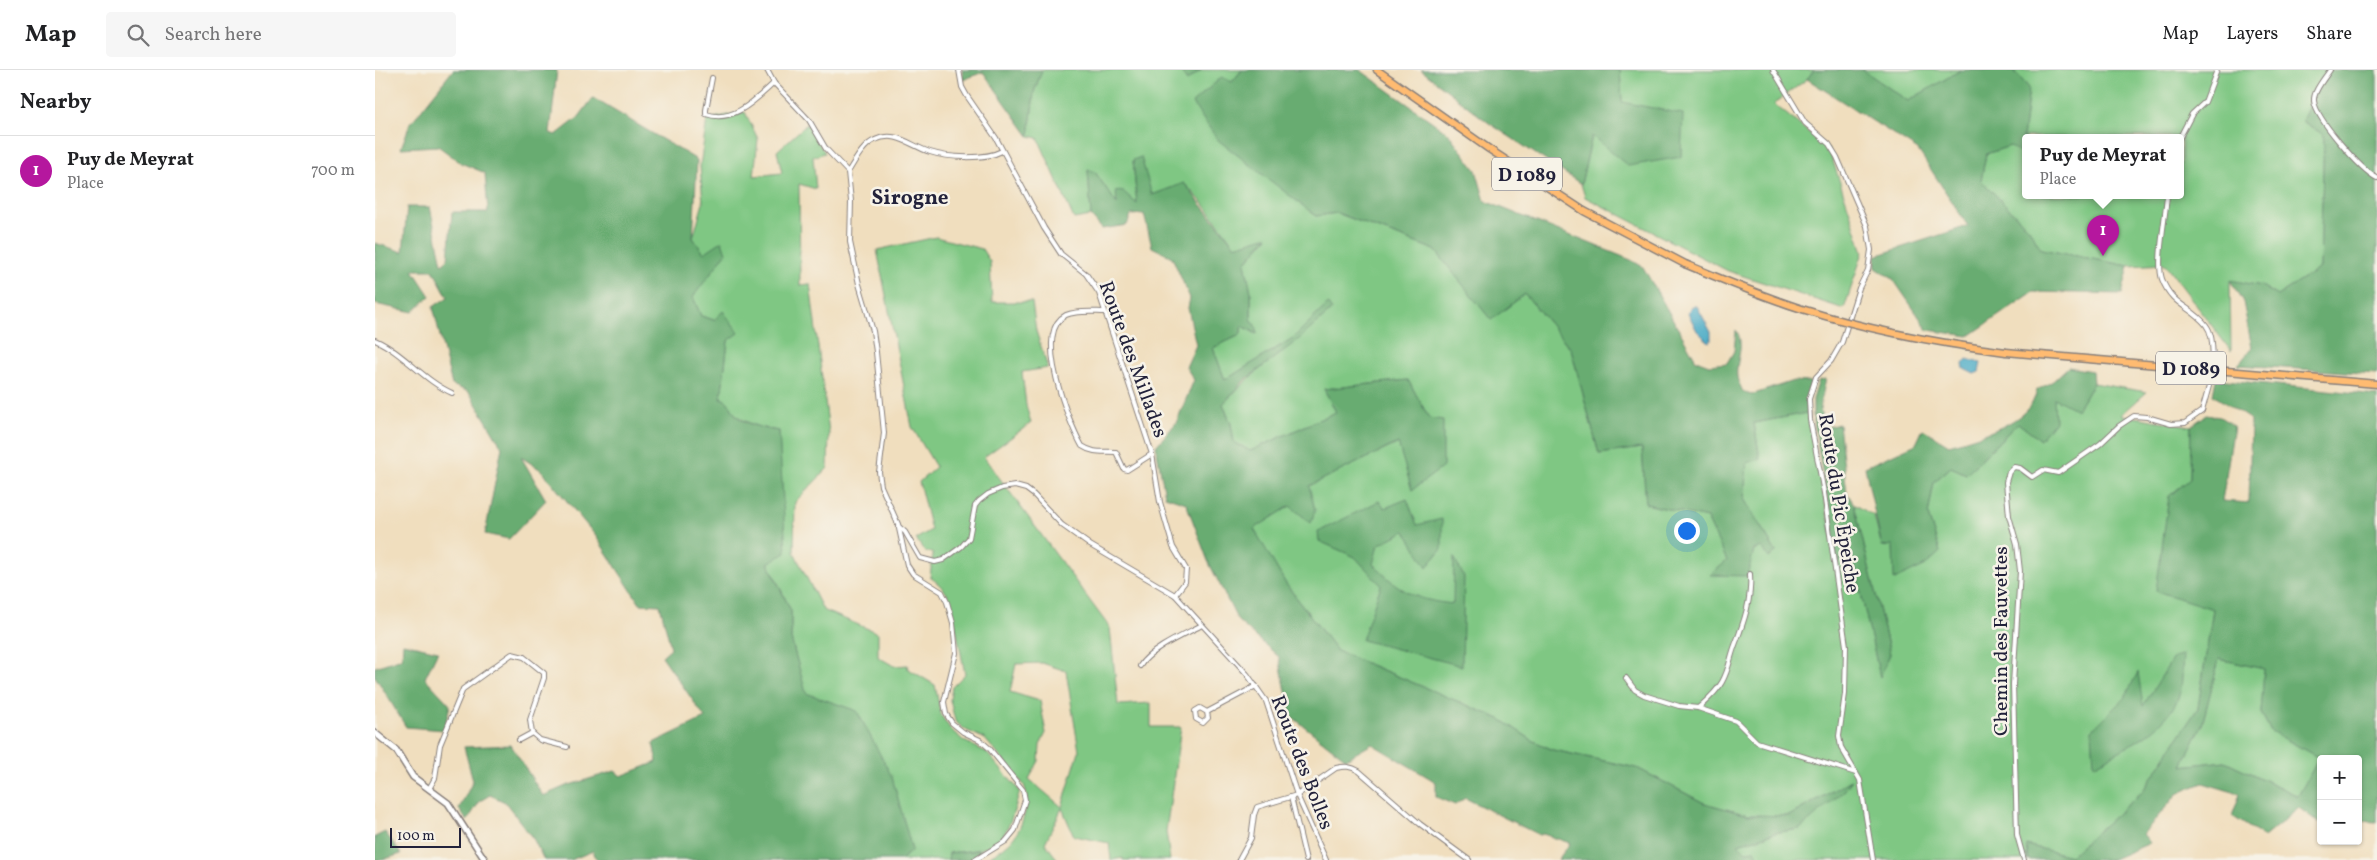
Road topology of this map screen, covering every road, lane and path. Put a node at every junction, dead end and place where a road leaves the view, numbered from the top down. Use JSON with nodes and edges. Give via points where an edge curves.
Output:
{"nodes":[{"id":1,"x":767,"y":70,"type":"edge"},
{"id":2,"x":959,"y":70,"type":"edge"},
{"id":3,"x":1377,"y":70,"type":"edge"},
{"id":4,"x":1773,"y":70,"type":"edge"},
{"id":5,"x":2217,"y":70,"type":"edge"},
{"id":6,"x":2329,"y":70,"type":"edge"},
{"id":7,"x":712,"y":78,"type":"dead end"},
{"id":8,"x":774,"y":83,"type":"junction"},
{"id":9,"x":2183,"y":134,"type":"edge"},
{"id":10,"x":1002,"y":151,"type":"junction"},
{"id":11,"x":848,"y":172,"type":"junction"},
{"id":12,"x":2377,"y":178,"type":"edge"},
{"id":13,"x":2167,"y":199,"type":"edge"},
{"id":14,"x":1105,"y":312,"type":"junction"},
{"id":15,"x":375,"y":340,"type":"edge"},
{"id":16,"x":2213,"y":358,"type":"tunnel mouth"},
{"id":17,"x":2211,"y":379,"type":"tunnel mouth"},
{"id":18,"x":2377,"y":384,"type":"edge"},
{"id":19,"x":452,"y":393,"type":"dead end"},
{"id":20,"x":1152,"y":454,"type":"junction"},
{"id":21,"x":898,"y":526,"type":"junction"},
{"id":22,"x":1750,"y":574,"type":"dead end"},
{"id":23,"x":1175,"y":595,"type":"junction"},
{"id":24,"x":1202,"y":625,"type":"junction"},
{"id":25,"x":1140,"y":666,"type":"dead end"},
{"id":26,"x":1626,"y":678,"type":"dead end"},
{"id":27,"x":1257,"y":686,"type":"junction"},
{"id":28,"x":1698,"y":708,"type":"junction"},
{"id":29,"x":1207,"y":712,"type":"dead end"},
{"id":30,"x":375,"y":733,"type":"edge"},
{"id":31,"x":532,"y":733,"type":"junction"},
{"id":32,"x":519,"y":740,"type":"dead end"},
{"id":33,"x":567,"y":747,"type":"dead end"},
{"id":34,"x":1857,"y":773,"type":"junction"},
{"id":35,"x":429,"y":789,"type":"junction"},
{"id":36,"x":1297,"y":795,"type":"junction"},
{"id":37,"x":1291,"y":797,"type":"junction"},
{"id":38,"x":485,"y":860,"type":"edge"},
{"id":39,"x":975,"y":860,"type":"edge"},
{"id":40,"x":1239,"y":860,"type":"edge"},
{"id":41,"x":1306,"y":860,"type":"edge"},
{"id":42,"x":1326,"y":860,"type":"edge"},
{"id":43,"x":1469,"y":860,"type":"edge"},
{"id":44,"x":1873,"y":860,"type":"edge"},
{"id":45,"x":2024,"y":860,"type":"edge"}],
"edges":[{"from":1,"to":8,"type":"street"},
{"from":2,"to":10,"type":"street","name":"Route des Millades","via":[[967,96]]},
{"from":3,"to":18,"type":"highway","number":"D 1089","bridge":true,"via":[[1584,211],[1685,264],[1802,309],[1915,338],[2006,352]]},
{"from":4,"to":34,"type":"street","name":"Route du Pic Épeiche","via":[[1805,123],[1829,144],[1837,157],[1867,226],[1871,250],[1869,270],[1859,288],[1842,342],[1816,377],[1809,399],[1846,646],[1845,694],[1839,736],[1841,747]]},
{"from":5,"to":9,"type":"street","via":[[2208,97],[2193,114]]},
{"from":6,"to":12,"type":"street","via":[[2314,100],[2317,108],[2323,121],[2367,173]]},
{"from":7,"to":8,"type":"street","via":[[706,110],[713,116],[743,111]]},
{"from":8,"to":11,"type":"street","via":[[809,120],[826,149]]},
{"from":10,"to":11,"type":"street","via":[[947,156],[928,152],[895,137],[885,137],[874,140],[865,148]]},
{"from":10,"to":14,"type":"street","name":"Route des Millades","via":[[1044,228],[1061,254],[1093,282]]},
{"from":11,"to":21,"type":"street","via":[[850,242],[876,352],[884,433],[879,472],[881,486]]},
{"from":13,"to":16,"type":"street","via":[[2161,277],[2178,304],[2207,326],[2212,337]]},
{"from":14,"to":20,"type":"street","name":"Route des Millades"},
{"from":14,"to":20,"type":"street","via":[[1065,316],[1052,341],[1055,373],[1082,446],[1099,452],[1116,452],[1127,470]]},
{"from":15,"to":19,"type":"street","via":[[423,372],[440,388]]},
{"from":17,"to":45,"type":"street","name":"Chemin des Fauvettes","via":[[2202,412],[2185,423],[2171,424],[2134,416],[2058,473],[2043,470],[2032,477],[2014,467],[2009,472],[2006,482],[2009,516],[2017,544],[2019,571],[2013,684],[2017,835]]},
{"from":20,"to":23,"type":"street","name":"Route des Millades","via":[[1173,547],[1186,569],[1185,582]]},
{"from":21,"to":23,"type":"street","name":"Route des Bolles","via":[[920,558],[935,562],[943,560],[969,538],[975,506],[979,501],[1002,488],[1015,486],[1034,495],[1062,525],[1091,545]]},
{"from":21,"to":39,"type":"street","via":[[907,565],[913,574],[941,592],[953,623],[956,653],[944,702],[946,714],[963,732],[989,748],[1023,790],[1025,800],[1015,830],[1006,841]]},
{"from":22,"to":28,"type":"street","via":[[1752,591],[1729,668],[1713,695]]},
{"from":23,"to":24,"type":"street","name":"Route des Bolles"},
{"from":24,"to":25,"type":"street","via":[[1167,645]]},
{"from":24,"to":27,"type":"street","name":"Route des Bolles"},
{"from":26,"to":28,"type":"street","via":[[1635,690],[1644,695],[1679,706]]},
{"from":27,"to":29,"type":"street"},
{"from":27,"to":36,"type":"street","name":"Route des Bolles"},
{"from":28,"to":34,"type":"street","via":[[1736,721],[1757,742]]},
{"from":30,"to":35,"type":"street","via":[[396,750],[413,776]]},
{"from":31,"to":32,"type":"street"},
{"from":31,"to":33,"type":"street","via":[[541,740]]},
{"from":31,"to":35,"type":"street","via":[[530,720],[544,674],[524,657],[512,654],[463,689],[440,745],[435,778]]},
{"from":34,"to":44,"type":"street","name":"Route du Pic Épeiche"},
{"from":35,"to":38,"type":"street","via":[[448,803]]},
{"from":36,"to":37,"type":"street"},
{"from":36,"to":42,"type":"street","name":"Route des Bolles"},
{"from":36,"to":43,"type":"street","via":[[1336,768],[1351,767],[1419,824]]},
{"from":37,"to":40,"type":"street","via":[[1257,807],[1251,838]]},
{"from":37,"to":41,"type":"street"}]}
